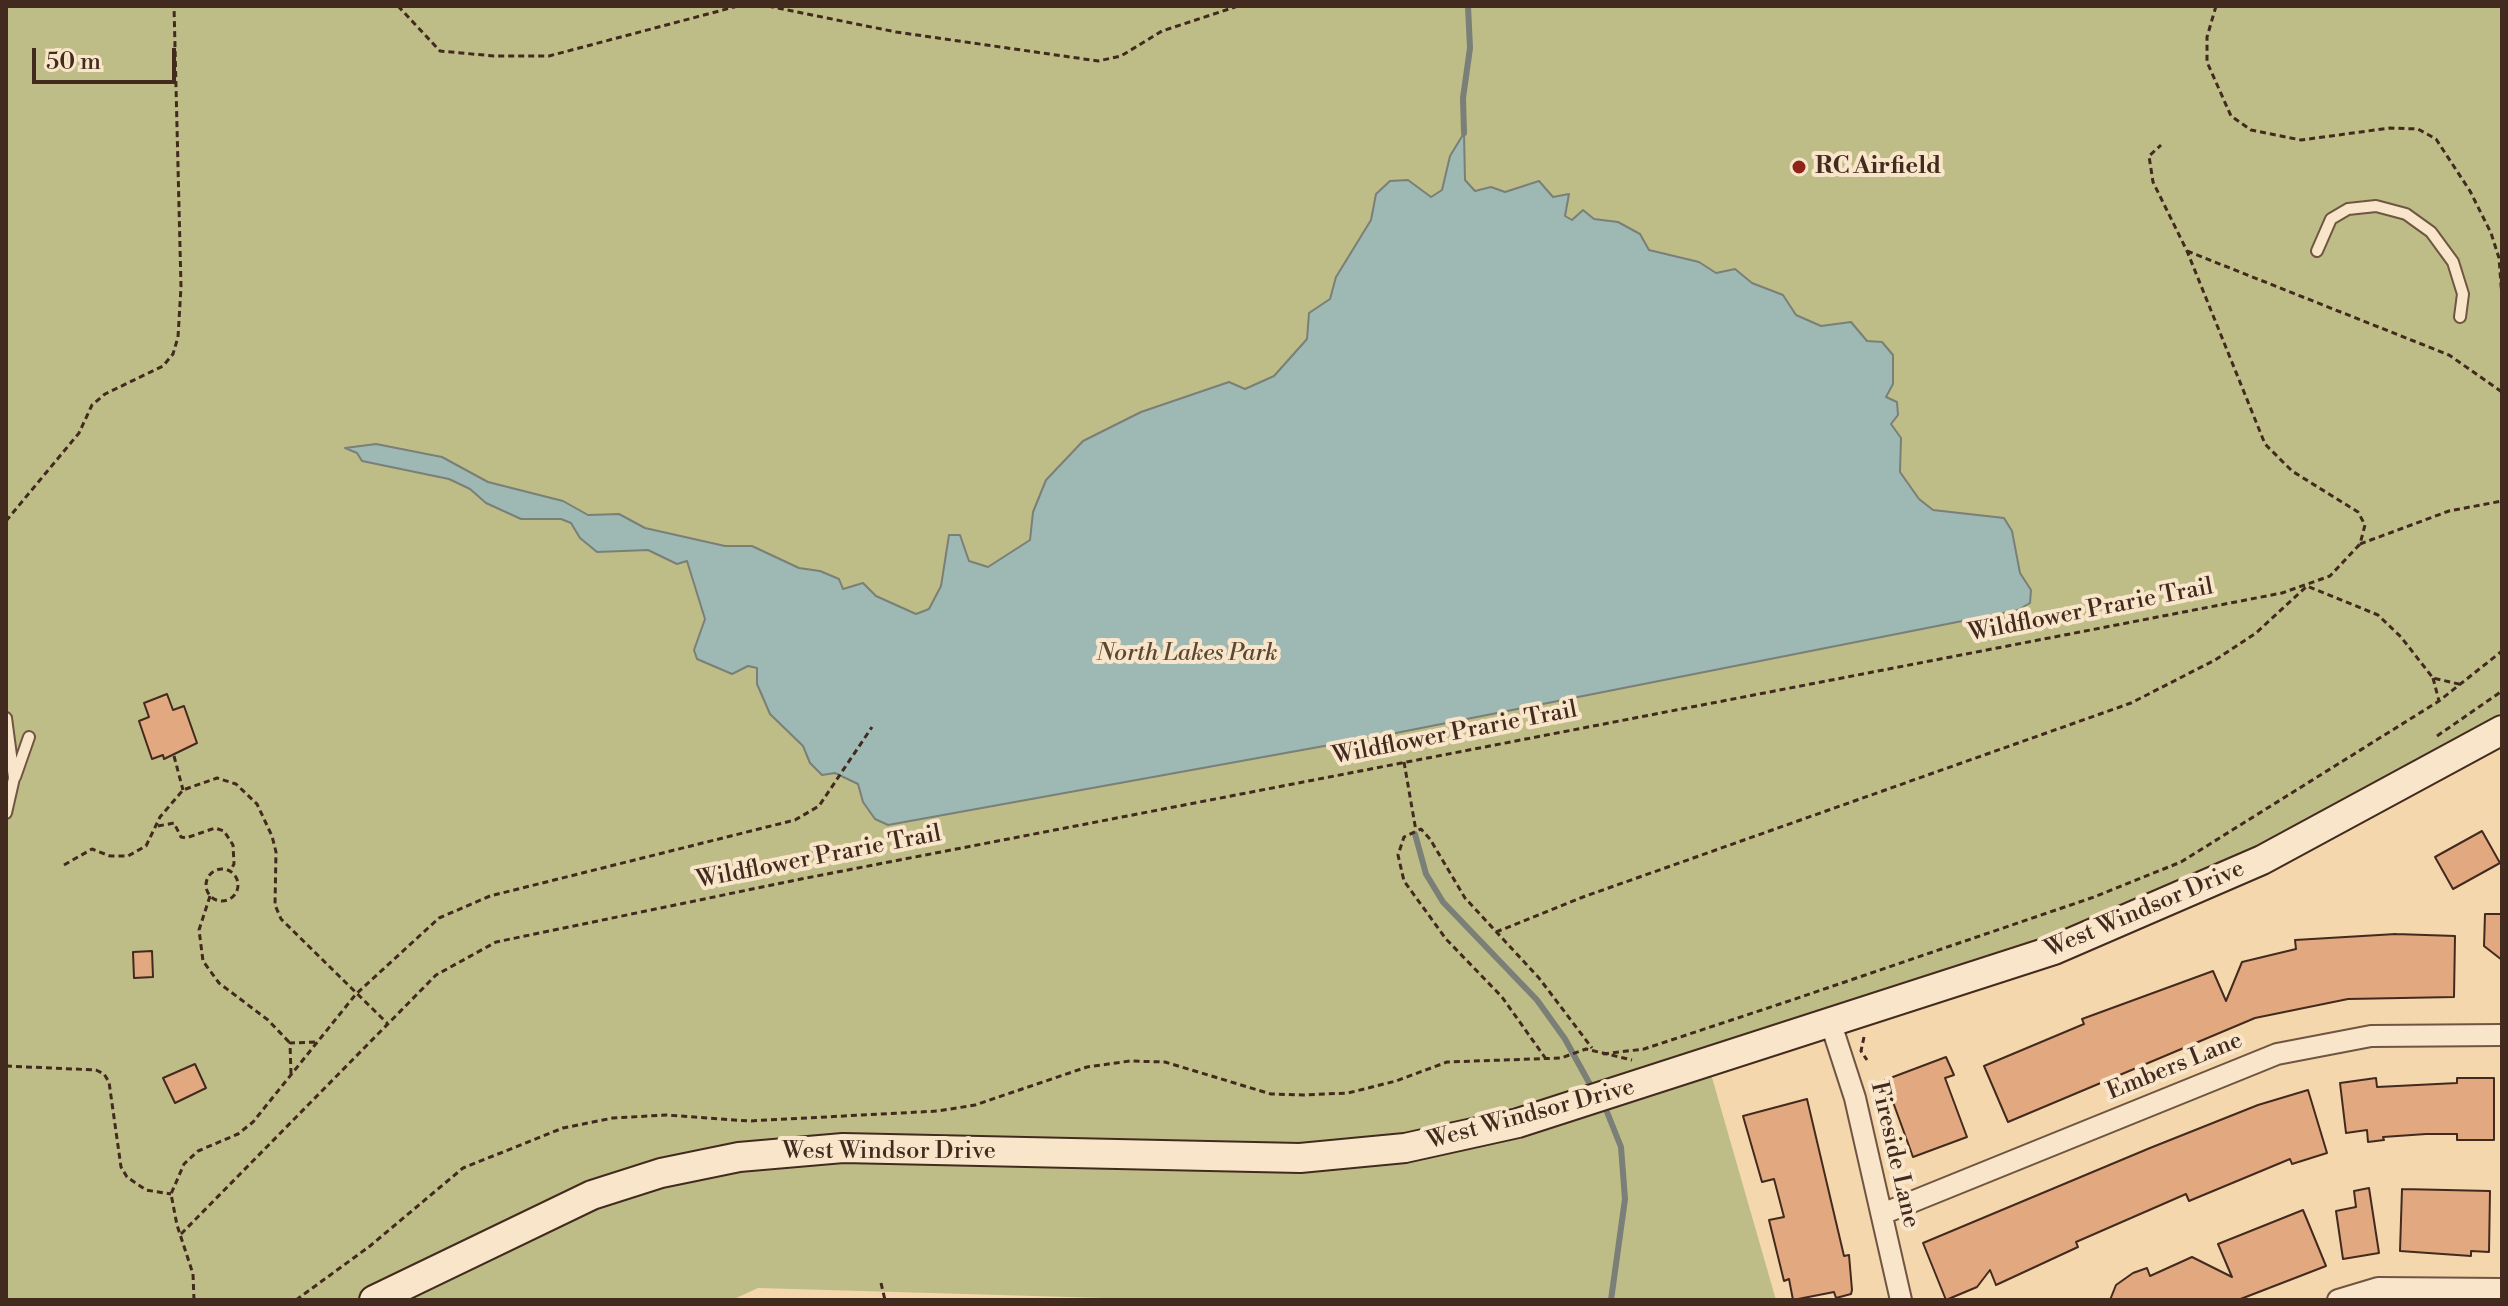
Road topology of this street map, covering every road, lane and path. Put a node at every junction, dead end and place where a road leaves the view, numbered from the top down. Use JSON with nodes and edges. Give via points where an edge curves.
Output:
{"nodes":[{"id":1,"x":174,"y":6,"type":"edge"},
{"id":2,"x":398,"y":6,"type":"edge"},
{"id":3,"x":738,"y":6,"type":"edge"},
{"id":4,"x":768,"y":6,"type":"edge"},
{"id":5,"x":1238,"y":6,"type":"edge"},
{"id":6,"x":2216,"y":6,"type":"edge"},
{"id":7,"x":2161,"y":145,"type":"dead end"},
{"id":8,"x":2187,"y":251,"type":"junction"},
{"id":9,"x":2317,"y":251,"type":"dead end"},
{"id":10,"x":2502,"y":298,"type":"edge"},
{"id":11,"x":2460,"y":317,"type":"dead end"},
{"id":12,"x":2502,"y":392,"type":"edge"},
{"id":13,"x":2502,"y":501,"type":"edge"},
{"id":14,"x":6,"y":521,"type":"edge"},
{"id":15,"x":2360,"y":544,"type":"junction"},
{"id":16,"x":2307,"y":586,"type":"junction"},
{"id":17,"x":2502,"y":651,"type":"edge"},
{"id":18,"x":2433,"y":678,"type":"junction"},
{"id":19,"x":2463,"y":685,"type":"junction"},
{"id":20,"x":2502,"y":691,"type":"edge"},
{"id":21,"x":2439,"y":701,"type":"junction"},
{"id":22,"x":6,"y":718,"type":"edge"},
{"id":23,"x":872,"y":727,"type":"dead end"},
{"id":24,"x":2502,"y":730,"type":"edge"},
{"id":25,"x":29,"y":737,"type":"dead end"},
{"id":26,"x":2436,"y":737,"type":"dead end"},
{"id":27,"x":174,"y":756,"type":"dead end"},
{"id":28,"x":1404,"y":762,"type":"junction"},
{"id":29,"x":14,"y":778,"type":"junction"},
{"id":30,"x":183,"y":790,"type":"junction"},
{"id":31,"x":6,"y":813,"type":"edge"},
{"id":32,"x":158,"y":826,"type":"junction"},
{"id":33,"x":1416,"y":831,"type":"junction"},
{"id":34,"x":64,"y":865,"type":"dead end"},
{"id":35,"x":230,"y":871,"type":"junction"},
{"id":36,"x":210,"y":896,"type":"junction"},
{"id":37,"x":1496,"y":932,"type":"junction"},
{"id":38,"x":356,"y":994,"type":"junction"},
{"id":39,"x":387,"y":1023,"type":"junction"},
{"id":40,"x":1831,"y":1024,"type":"junction"},
{"id":41,"x":2502,"y":1035,"type":"edge"},
{"id":42,"x":318,"y":1042,"type":"junction"},
{"id":43,"x":290,"y":1043,"type":"junction"},
{"id":44,"x":1592,"y":1049,"type":"junction"},
{"id":45,"x":1603,"y":1054,"type":"junction"},
{"id":46,"x":1546,"y":1059,"type":"junction"},
{"id":47,"x":1642,"y":1059,"type":"dead end"},
{"id":48,"x":6,"y":1066,"type":"edge"},
{"id":49,"x":291,"y":1074,"type":"junction"},
{"id":50,"x":171,"y":1194,"type":"junction"},
{"id":51,"x":1882,"y":1214,"type":"junction"},
{"id":52,"x":181,"y":1234,"type":"junction"},
{"id":53,"x":881,"y":1283,"type":"dead end"},
{"id":54,"x":2502,"y":1289,"type":"edge"},
{"id":55,"x":194,"y":1300,"type":"edge"},
{"id":56,"x":296,"y":1300,"type":"edge"},
{"id":57,"x":374,"y":1300,"type":"edge"},
{"id":58,"x":885,"y":1300,"type":"edge"},
{"id":59,"x":1901,"y":1300,"type":"edge"},
{"id":60,"x":2338,"y":1300,"type":"edge"}],
"edges":[{"from":1,"to":14,"type":"path","via":[[181,287],[173,354],[163,366],[92,405],[79,433]]},
{"from":2,"to":3,"type":"path","via":[[440,51],[549,56]]},
{"from":4,"to":5,"type":"path","via":[[896,32],[1098,61],[1121,56],[1162,31]]},
{"from":6,"to":10,"type":"path","via":[[2207,62],[2231,116],[2251,130],[2301,140],[2390,128],[2418,129],[2436,139],[2491,233]]},
{"from":7,"to":8,"type":"path","via":[[2149,156],[2153,182]]},
{"from":8,"to":12,"type":"path","via":[[2449,355]]},
{"from":8,"to":15,"type":"path","via":[[2265,444],[2292,471],[2358,512],[2365,525]]},
{"from":9,"to":11,"type":"lane","via":[[2331,219],[2348,209],[2376,206],[2406,214],[2431,232],[2453,262],[2463,294]]},
{"from":13,"to":15,"type":"path","via":[[2449,511]]},
{"from":15,"to":16,"type":"path","name":"Wildflower Prarie Trail","via":[[2330,576]]},
{"from":16,"to":18,"type":"path","via":[[2378,615]]},
{"from":16,"to":28,"type":"path","name":"Wildflower Prarie Trail"},
{"from":16,"to":37,"type":"path","via":[[2256,633],[2131,703]]},
{"from":17,"to":19,"type":"path"},
{"from":18,"to":19,"type":"path"},
{"from":18,"to":21,"type":"path"},
{"from":19,"to":21,"type":"path"},
{"from":20,"to":26,"type":"path"},
{"from":21,"to":45,"type":"path","via":[[2181,862],[1644,1049]]},
{"from":22,"to":29,"type":"lane"},
{"from":23,"to":38,"type":"path","via":[[819,806],[795,820],[469,903],[439,918]]},
{"from":24,"to":40,"type":"street","name":"West Windsor Drive","via":[[2287,848],[2117,925]]},
{"from":25,"to":29,"type":"lane"},
{"from":27,"to":30,"type":"path"},
{"from":28,"to":33,"type":"path"},
{"from":28,"to":39,"type":"path","name":"Wildflower Prarie Trail","via":[[496,942],[436,975]]},
{"from":29,"to":31,"type":"lane"},
{"from":30,"to":32,"type":"path"},
{"from":30,"to":38,"type":"path","via":[[217,778],[236,784],[257,804],[276,852],[275,905],[281,919]]},
{"from":32,"to":34,"type":"path","via":[[146,846],[128,856],[92,849]]},
{"from":32,"to":35,"type":"path","via":[[174,823],[186,838],[215,828],[224,831],[233,845]]},
{"from":33,"to":37,"type":"path","via":[[1421,829],[1430,839],[1465,898]]},
{"from":33,"to":46,"type":"path","via":[[1404,837],[1398,855],[1404,881],[1446,939],[1502,997]]},
{"from":35,"to":36,"type":"path","via":[[216,870],[208,876]]},
{"from":35,"to":36,"type":"path","via":[[237,880],[234,895],[224,901]]},
{"from":36,"to":43,"type":"path","via":[[199,930],[203,961],[219,983]]},
{"from":37,"to":44,"type":"path","via":[[1539,978]]},
{"from":38,"to":39,"type":"path"},
{"from":38,"to":42,"type":"path"},
{"from":39,"to":52,"type":"path","name":"Wildflower Prarie Trail"},
{"from":40,"to":51,"type":"street","name":"Fireside Lane"},
{"from":40,"to":57,"type":"street","name":"West Windsor Drive","via":[[1518,1123],[1370,1153],[1264,1158],[843,1148],[717,1161],[592,1195]]},
{"from":41,"to":51,"type":"street","name":"Embers Lane","via":[[2371,1036],[2277,1054]]},
{"from":42,"to":43,"type":"path"},
{"from":42,"to":49,"type":"path"},
{"from":43,"to":49,"type":"path"},
{"from":44,"to":45,"type":"path"},
{"from":44,"to":46,"type":"path"},
{"from":45,"to":47,"type":"path"},
{"from":46,"to":56,"type":"path","via":[[1447,1062],[1348,1093],[1303,1095],[1271,1094],[1165,1062],[1130,1061],[1087,1067],[975,1105],[938,1111],[749,1121],[666,1115],[613,1118],[563,1128],[463,1168]]},
{"from":48,"to":50,"type":"path","via":[[104,1074],[121,1167],[146,1190]]},
{"from":49,"to":50,"type":"path","via":[[253,1122],[184,1164]]},
{"from":50,"to":52,"type":"path"},
{"from":51,"to":59,"type":"street","name":"Fireside Lane"},
{"from":52,"to":55,"type":"path","via":[[193,1274]]},
{"from":53,"to":58,"type":"path"},
{"from":54,"to":60,"type":"street","via":[[2378,1288]]}]}
